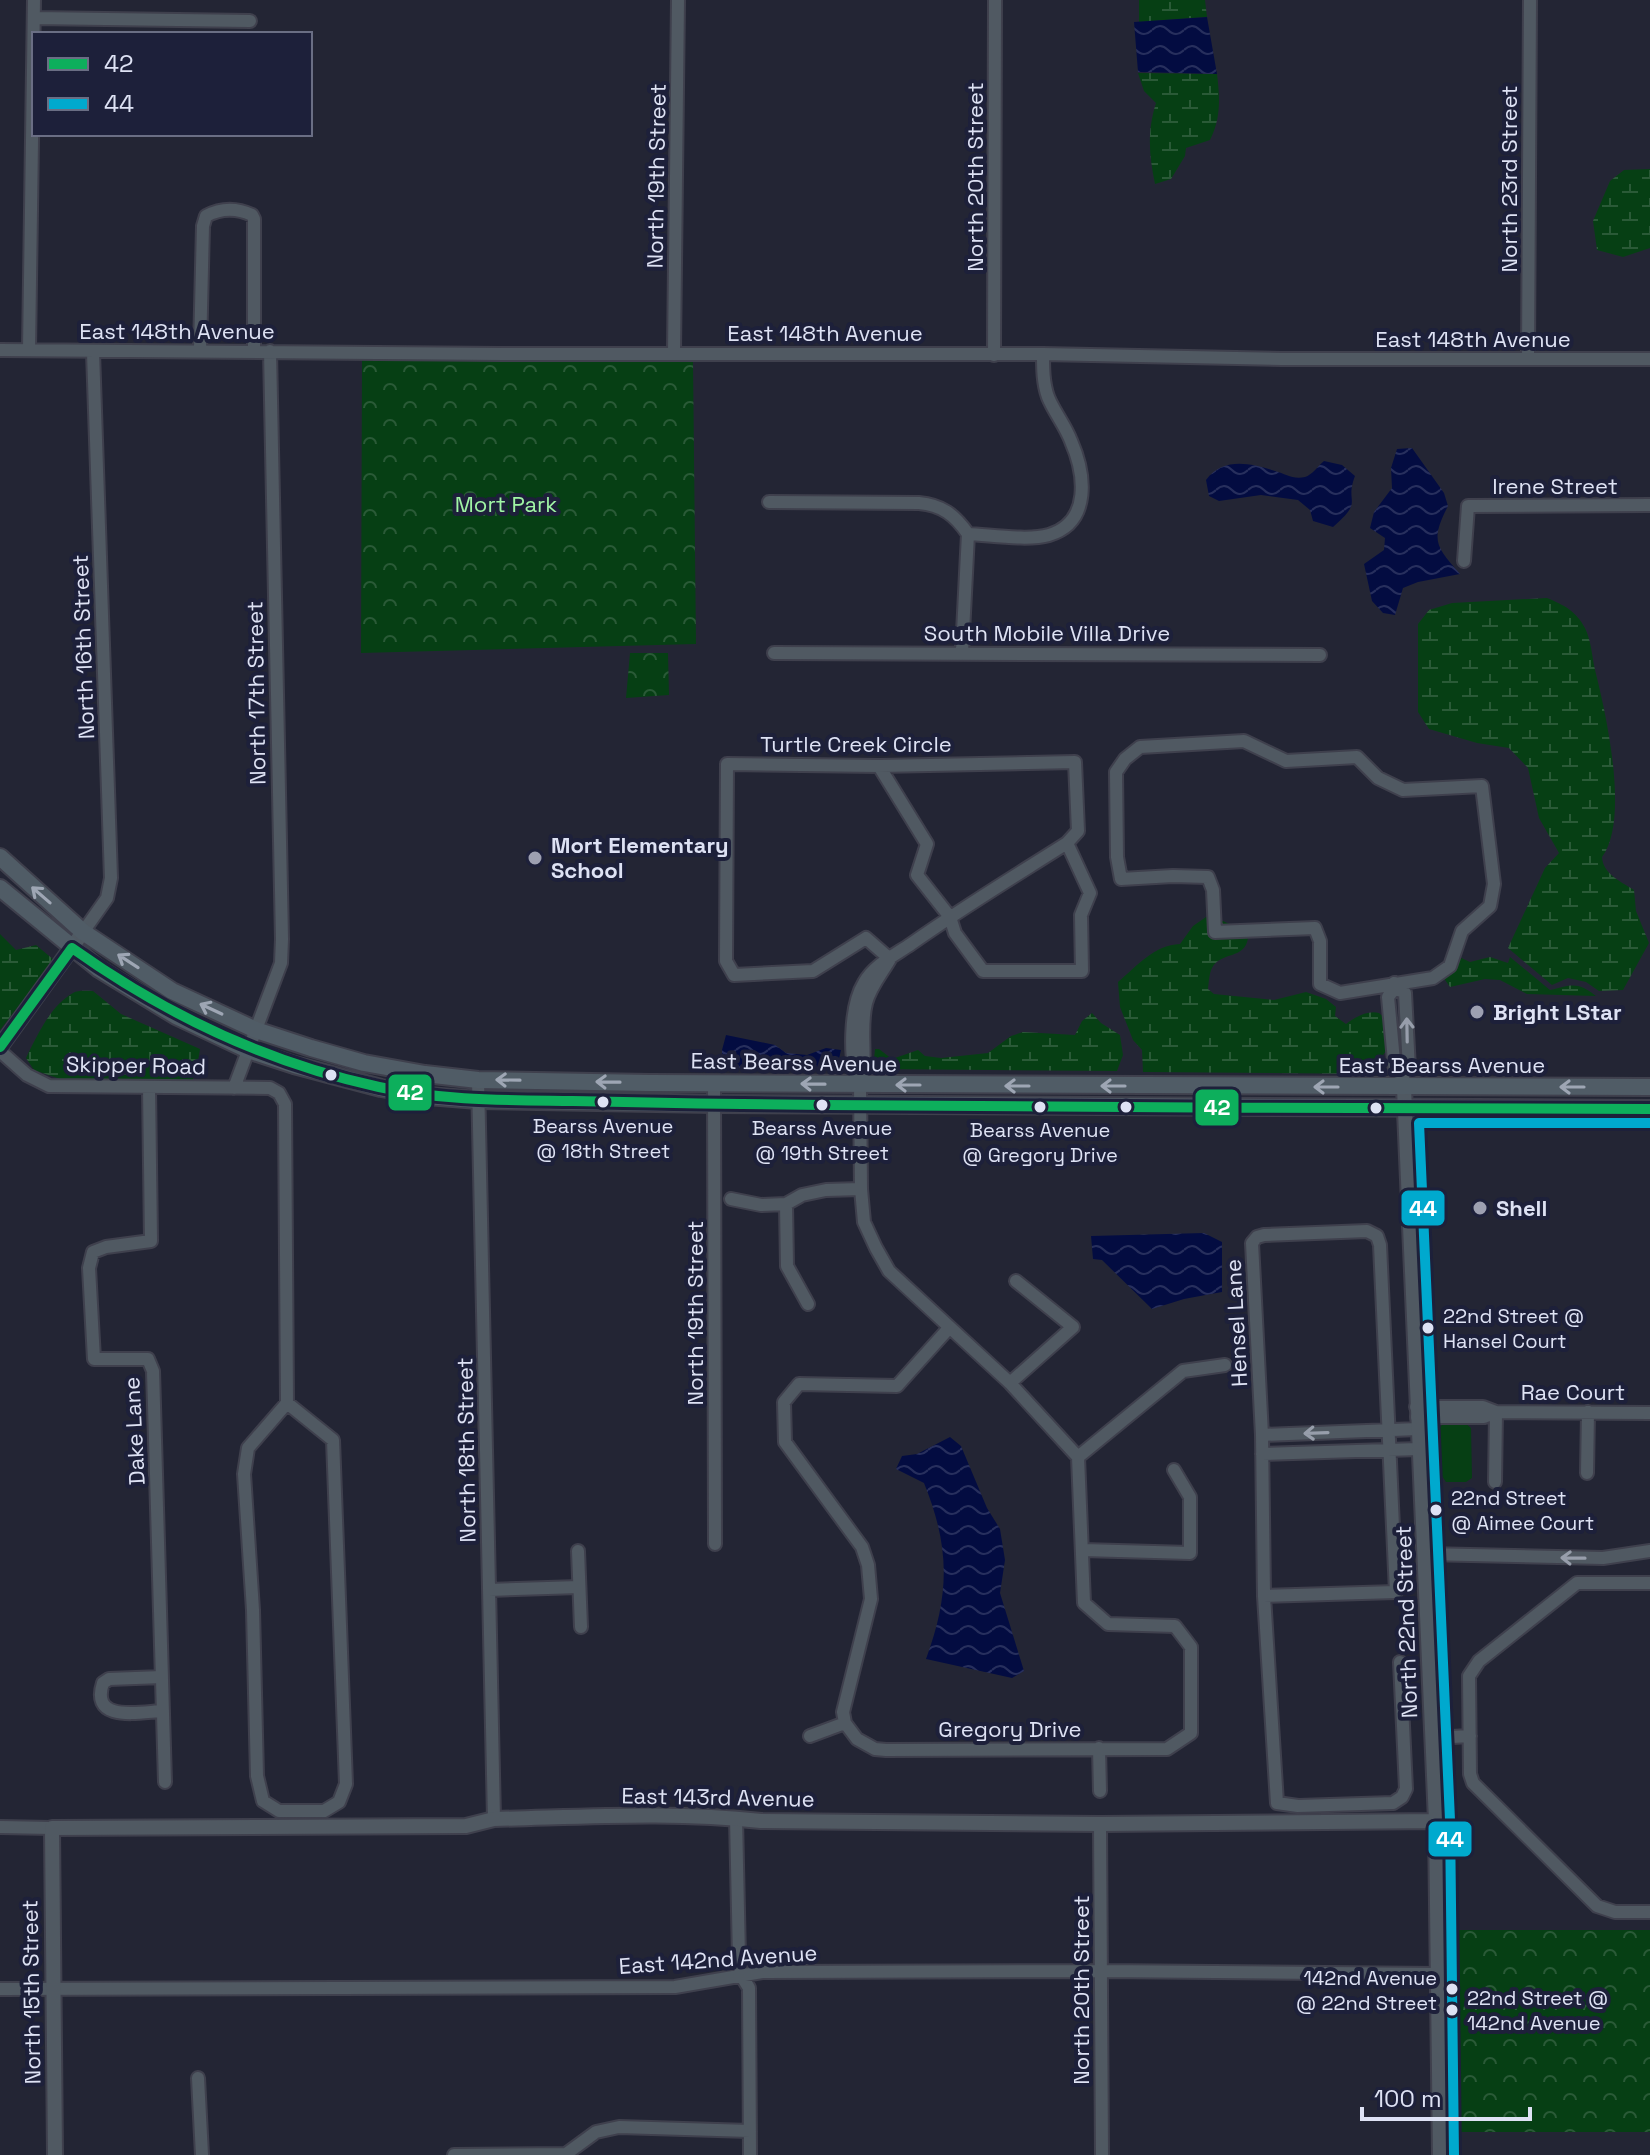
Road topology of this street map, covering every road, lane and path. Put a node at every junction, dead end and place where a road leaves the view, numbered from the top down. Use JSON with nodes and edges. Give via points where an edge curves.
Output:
{"nodes":[{"id":1,"x":34,"y":0,"type":"edge"},
{"id":2,"x":678,"y":0,"type":"edge"},
{"id":3,"x":995,"y":0,"type":"edge"},
{"id":4,"x":1530,"y":0,"type":"edge"},
{"id":5,"x":34,"y":18,"type":"junction"},
{"id":6,"x":250,"y":21,"type":"dead end"},
{"id":7,"x":34,"y":32,"type":"edge"},
{"id":8,"x":32,"y":136,"type":"edge"},
{"id":9,"x":0,"y":350,"type":"edge"},
{"id":10,"x":29,"y":350,"type":"junction"},
{"id":11,"x":200,"y":350,"type":"junction"},
{"id":12,"x":254,"y":351,"type":"junction"},
{"id":13,"x":270,"y":351,"type":"junction"},
{"id":14,"x":93,"y":352,"type":"junction"},
{"id":15,"x":674,"y":352,"type":"junction"},
{"id":16,"x":1043,"y":354,"type":"junction"},
{"id":17,"x":994,"y":355,"type":"junction"},
{"id":18,"x":1528,"y":358,"type":"junction"},
{"id":19,"x":1650,"y":359,"type":"edge"},
{"id":20,"x":769,"y":502,"type":"dead end"},
{"id":21,"x":1650,"y":505,"type":"edge"},
{"id":22,"x":968,"y":534,"type":"junction"},
{"id":23,"x":1464,"y":561,"type":"dead end"},
{"id":24,"x":962,"y":652,"type":"junction"},
{"id":25,"x":774,"y":653,"type":"dead end"},
{"id":26,"x":1320,"y":655,"type":"dead end"},
{"id":27,"x":879,"y":766,"type":"junction"},
{"id":28,"x":1067,"y":843,"type":"junction"},
{"id":29,"x":0,"y":857,"type":"edge"},
{"id":30,"x":0,"y":888,"type":"edge"},
{"id":31,"x":950,"y":917,"type":"junction"},
{"id":32,"x":83,"y":932,"type":"junction"},
{"id":33,"x":72,"y":948,"type":"junction"},
{"id":34,"x":890,"y":959,"type":"junction"},
{"id":35,"x":1394,"y":986,"type":"junction"},
{"id":36,"x":256,"y":1030,"type":"junction"},
{"id":37,"x":0,"y":1049,"type":"edge"},
{"id":38,"x":248,"y":1050,"type":"junction"},
{"id":39,"x":387,"y":1067,"type":"junction"},
{"id":40,"x":478,"y":1080,"type":"junction"},
{"id":41,"x":1404,"y":1081,"type":"junction"},
{"id":42,"x":650,"y":1083,"type":"junction"},
{"id":43,"x":714,"y":1083,"type":"junction"},
{"id":44,"x":860,"y":1085,"type":"junction"},
{"id":45,"x":1077,"y":1086,"type":"junction"},
{"id":46,"x":149,"y":1087,"type":"junction"},
{"id":47,"x":1650,"y":1087,"type":"edge"},
{"id":48,"x":234,"y":1088,"type":"junction"},
{"id":49,"x":381,"y":1088,"type":"junction"},
{"id":50,"x":478,"y":1100,"type":"junction"},
{"id":51,"x":650,"y":1103,"type":"junction"},
{"id":52,"x":714,"y":1104,"type":"junction"},
{"id":53,"x":860,"y":1105,"type":"junction"},
{"id":54,"x":1076,"y":1106,"type":"junction"},
{"id":55,"x":1404,"y":1109,"type":"junction"},
{"id":56,"x":1650,"y":1109,"type":"edge"},
{"id":57,"x":861,"y":1189,"type":"junction"},
{"id":58,"x":731,"y":1199,"type":"dead end"},
{"id":59,"x":786,"y":1204,"type":"junction"},
{"id":60,"x":1016,"y":1281,"type":"dead end"},
{"id":61,"x":808,"y":1304,"type":"dead end"},
{"id":62,"x":949,"y":1328,"type":"junction"},
{"id":63,"x":1225,"y":1365,"type":"dead end"},
{"id":64,"x":1010,"y":1383,"type":"junction"},
{"id":65,"x":287,"y":1403,"type":"junction"},
{"id":66,"x":1496,"y":1412,"type":"junction"},
{"id":67,"x":1588,"y":1412,"type":"junction"},
{"id":68,"x":1650,"y":1413,"type":"edge"},
{"id":69,"x":1417,"y":1418,"type":"junction"},
{"id":70,"x":1390,"y":1430,"type":"junction"},
{"id":71,"x":1262,"y":1435,"type":"junction"},
{"id":72,"x":1419,"y":1449,"type":"junction"},
{"id":73,"x":1391,"y":1450,"type":"junction"},
{"id":74,"x":1262,"y":1454,"type":"junction"},
{"id":75,"x":1078,"y":1457,"type":"junction"},
{"id":76,"x":1174,"y":1470,"type":"dead end"},
{"id":77,"x":1587,"y":1473,"type":"dead end"},
{"id":78,"x":1495,"y":1482,"type":"dead end"},
{"id":79,"x":715,"y":1544,"type":"dead end"},
{"id":80,"x":1083,"y":1550,"type":"junction"},
{"id":81,"x":578,"y":1551,"type":"dead end"},
{"id":82,"x":1650,"y":1551,"type":"edge"},
{"id":83,"x":1426,"y":1554,"type":"junction"},
{"id":84,"x":1650,"y":1583,"type":"edge"},
{"id":85,"x":579,"y":1587,"type":"junction"},
{"id":86,"x":489,"y":1590,"type":"junction"},
{"id":87,"x":1264,"y":1596,"type":"junction"},
{"id":88,"x":581,"y":1627,"type":"dead end"},
{"id":89,"x":1400,"y":1662,"type":"dead end"},
{"id":90,"x":162,"y":1677,"type":"junction"},
{"id":91,"x":163,"y":1711,"type":"junction"},
{"id":92,"x":845,"y":1723,"type":"junction"},
{"id":93,"x":810,"y":1736,"type":"dead end"},
{"id":94,"x":1470,"y":1736,"type":"junction"},
{"id":95,"x":1433,"y":1738,"type":"junction"},
{"id":96,"x":1099,"y":1748,"type":"junction"},
{"id":97,"x":165,"y":1782,"type":"dead end"},
{"id":98,"x":1100,"y":1791,"type":"dead end"},
{"id":99,"x":1277,"y":1803,"type":"junction"},
{"id":100,"x":736,"y":1818,"type":"junction"},
{"id":101,"x":494,"y":1819,"type":"junction"},
{"id":102,"x":1436,"y":1821,"type":"junction"},
{"id":103,"x":1277,"y":1822,"type":"junction"},
{"id":104,"x":1100,"y":1824,"type":"junction"},
{"id":105,"x":0,"y":1827,"type":"edge"},
{"id":106,"x":52,"y":1828,"type":"junction"},
{"id":107,"x":1650,"y":1912,"type":"edge"},
{"id":108,"x":1101,"y":1971,"type":"junction"},
{"id":109,"x":1438,"y":1974,"type":"junction"},
{"id":110,"x":741,"y":1975,"type":"junction"},
{"id":111,"x":0,"y":1989,"type":"edge"},
{"id":112,"x":53,"y":1989,"type":"junction"},
{"id":113,"x":198,"y":2078,"type":"dead end"},
{"id":114,"x":750,"y":2131,"type":"junction"},
{"id":115,"x":55,"y":2155,"type":"edge"},
{"id":116,"x":202,"y":2155,"type":"edge"},
{"id":117,"x":454,"y":2155,"type":"edge"},
{"id":118,"x":750,"y":2155,"type":"edge"},
{"id":119,"x":1102,"y":2155,"type":"edge"},
{"id":120,"x":1440,"y":2155,"type":"edge"}],
"edges":[{"from":1,"to":5,"type":"street"},
{"from":2,"to":15,"type":"street","name":"North 19th Street"},
{"from":3,"to":17,"type":"street","name":"North 20th Street"},
{"from":4,"to":18,"type":"street","name":"North 23rd Street"},
{"from":5,"to":6,"type":"street"},
{"from":5,"to":7,"type":"street"},
{"from":8,"to":10,"type":"street"},
{"from":9,"to":10,"type":"street","name":"East 148th Avenue"},
{"from":10,"to":14,"type":"street","name":"East 148th Avenue"},
{"from":11,"to":12,"type":"street","name":"East 148th Avenue"},
{"from":11,"to":12,"type":"street","via":[[203,226],[214,212],[241,210],[254,219]]},
{"from":11,"to":14,"type":"street","name":"East 148th Avenue"},
{"from":12,"to":13,"type":"street","name":"East 148th Avenue"},
{"from":13,"to":15,"type":"street","name":"East 148th Avenue"},
{"from":13,"to":36,"type":"street","name":"North 17th Street","via":[[282,939],[281,963]]},
{"from":14,"to":32,"type":"street","name":"North 16th Street","via":[[111,878],[107,898]]},
{"from":15,"to":17,"type":"street","name":"East 148th Avenue"},
{"from":16,"to":17,"type":"street","name":"East 148th Avenue"},
{"from":16,"to":18,"type":"street","name":"East 148th Avenue"},
{"from":16,"to":22,"type":"street","via":[[1048,398],[1076,455],[1082,502],[1069,523],[1048,536]]},
{"from":18,"to":19,"type":"street","name":"East 148th Avenue"},
{"from":20,"to":22,"type":"street","via":[[931,504],[950,513]]},
{"from":21,"to":23,"type":"street","name":"Irene Street","via":[[1468,506]]},
{"from":22,"to":24,"type":"street"},
{"from":24,"to":25,"type":"street","name":"South Mobile Villa Drive"},
{"from":24,"to":26,"type":"street","name":"South Mobile Villa Drive"},
{"from":27,"to":28,"type":"street","name":"Turtle Creek Circle","via":[[1075,762],[1078,831]]},
{"from":27,"to":31,"type":"street","via":[[927,844],[917,875]]},
{"from":27,"to":34,"type":"street","name":"Turtle Creek Circle","via":[[727,764],[726,961],[734,975],[813,971],[866,938]]},
{"from":28,"to":31,"type":"street"},
{"from":28,"to":31,"type":"street","via":[[1090,893],[1081,915],[1082,971],[983,971],[955,933]]},
{"from":32,"to":29,"type":"main road","name":"East Bearss Avenue","one_way":true},
{"from":30,"to":33,"type":"main road","name":"East Bearss Avenue"},
{"from":31,"to":34,"type":"street"},
{"from":32,"to":33,"type":"street","name":"Skipper Road"},
{"from":36,"to":32,"type":"main road","name":"East Bearss Avenue","one_way":true,"via":[[172,991]]},
{"from":33,"to":37,"type":"street","name":"Skipper Road"},
{"from":33,"to":38,"type":"main road","name":"East Bearss Avenue","via":[[139,995]]},
{"from":34,"to":44,"type":"street","via":[[865,1004]]},
{"from":35,"to":35,"type":"street","via":[[1340,993],[1320,984],[1315,928],[1215,932],[1208,877],[1121,879],[1116,772],[1125,759],[1140,747],[1244,741],[1286,761],[1357,757],[1378,778],[1403,790],[1482,786],[1494,884],[1490,906],[1462,931],[1450,966],[1433,978]]},
{"from":35,"to":41,"type":"street","via":[[1405,993],[1407,1010],[1409,1069]]},
{"from":36,"to":38,"type":"street","name":"Skipper Road"},
{"from":36,"to":39,"type":"main road","name":"East Bearss Avenue"},
{"from":37,"to":46,"type":"street","name":"Skipper Road","via":[[27,1075],[49,1086]]},
{"from":38,"to":48,"type":"street","name":"Skipper Road"},
{"from":38,"to":49,"type":"main road","name":"East Bearss Avenue"},
{"from":39,"to":40,"type":"main road","name":"East Bearss Avenue"},
{"from":39,"to":49,"type":"main road"},
{"from":42,"to":40,"type":"main road","name":"East Bearss Avenue","one_way":true},
{"from":40,"to":50,"type":"street","name":"North 18th Street"},
{"from":41,"to":45,"type":"main road","name":"East Bearss Avenue","one_way":true},
{"from":47,"to":41,"type":"main road","name":"East Bearss Avenue","one_way":true},
{"from":41,"to":55,"type":"street","name":"North 22nd Street"},
{"from":42,"to":43,"type":"main road","name":"East Bearss Avenue"},
{"from":42,"to":51,"type":"main road"},
{"from":44,"to":43,"type":"main road","name":"East Bearss Avenue","one_way":true},
{"from":43,"to":52,"type":"street","name":"North 19th Street"},
{"from":45,"to":44,"type":"main road","name":"East Bearss Avenue","one_way":true},
{"from":44,"to":53,"type":"street"},
{"from":45,"to":54,"type":"main road"},
{"from":46,"to":48,"type":"street","name":"Skipper Road"},
{"from":46,"to":90,"type":"street","name":"Dake Lane","via":[[151,1241],[93,1252],[89,1268],[94,1359],[148,1359],[153,1371]]},
{"from":48,"to":65,"type":"street","name":"Skipper Road","via":[[270,1088],[285,1104]]},
{"from":49,"to":50,"type":"main road","name":"East Bearss Avenue"},
{"from":50,"to":51,"type":"main road","name":"East Bearss Avenue"},
{"from":50,"to":86,"type":"street","name":"North 18th Street"},
{"from":51,"to":52,"type":"main road","name":"East Bearss Avenue"},
{"from":52,"to":53,"type":"main road","name":"East Bearss Avenue"},
{"from":52,"to":79,"type":"street","name":"North 19th Street"},
{"from":53,"to":54,"type":"main road","name":"East Bearss Avenue"},
{"from":53,"to":57,"type":"street"},
{"from":54,"to":55,"type":"main road","name":"East Bearss Avenue"},
{"from":55,"to":56,"type":"main road","name":"East Bearss Avenue"},
{"from":55,"to":69,"type":"street","name":"North 22nd Street"},
{"from":57,"to":59,"type":"street","via":[[826,1190]]},
{"from":57,"to":62,"type":"street","via":[[864,1222],[889,1270]]},
{"from":58,"to":59,"type":"street"},
{"from":59,"to":61,"type":"street","via":[[787,1266]]},
{"from":60,"to":64,"type":"street","via":[[1073,1327]]},
{"from":62,"to":64,"type":"street"},
{"from":62,"to":92,"type":"street","via":[[897,1386],[799,1384],[784,1402],[785,1442],[862,1547],[870,1576],[871,1599],[845,1701]]},
{"from":63,"to":75,"type":"street","via":[[1183,1371]]},
{"from":64,"to":75,"type":"street"},
{"from":65,"to":65,"type":"street","via":[[248,1448],[244,1474],[257,1776],[263,1801],[279,1811],[324,1811],[339,1802],[346,1784],[333,1440]]},
{"from":66,"to":67,"type":"street","name":"Rae Court"},
{"from":66,"to":69,"type":"street","name":"Rae Court","via":[[1483,1407]]},
{"from":66,"to":78,"type":"street"},
{"from":67,"to":68,"type":"street","name":"Rae Court"},
{"from":67,"to":77,"type":"street"},
{"from":69,"to":70,"type":"street","name":"Rae Court"},
{"from":69,"to":72,"type":"street","name":"North 22nd Street"},
{"from":70,"to":71,"type":"street","one_way":true},
{"from":70,"to":71,"type":"street","name":"Hensel Lane","via":[[1377,1236],[1367,1231],[1264,1235],[1252,1243]]},
{"from":70,"to":73,"type":"street","name":"Hensel Lane"},
{"from":71,"to":74,"type":"street","name":"Hensel Lane"},
{"from":72,"to":73,"type":"street"},
{"from":72,"to":83,"type":"street","name":"North 22nd Street"},
{"from":73,"to":74,"type":"street"},
{"from":73,"to":87,"type":"street","name":"Hensel Lane","via":[[1396,1592]]},
{"from":74,"to":87,"type":"street","name":"Hensel Lane"},
{"from":75,"to":80,"type":"street","name":"Gregory Drive"},
{"from":76,"to":80,"type":"street","via":[[1190,1497],[1190,1553]]},
{"from":80,"to":96,"type":"street","name":"Gregory Drive","via":[[1084,1603],[1108,1624],[1175,1626],[1191,1647],[1191,1733],[1167,1749]]},
{"from":81,"to":85,"type":"street"},
{"from":82,"to":83,"type":"street","one_way":true,"via":[[1603,1558]]},
{"from":83,"to":95,"type":"street","name":"North 22nd Street"},
{"from":84,"to":94,"type":"street","via":[[1577,1583],[1479,1661],[1469,1676]]},
{"from":85,"to":86,"type":"street"},
{"from":85,"to":88,"type":"street"},
{"from":86,"to":101,"type":"street","name":"North 18th Street"},
{"from":87,"to":99,"type":"street","name":"Hensel Lane"},
{"from":89,"to":99,"type":"street","via":[[1406,1789],[1402,1797],[1393,1803]]},
{"from":90,"to":91,"type":"street","name":"Dake Lane"},
{"from":90,"to":91,"type":"street","via":[[109,1679],[101,1698],[111,1712]]},
{"from":91,"to":97,"type":"street","name":"Dake Lane"},
{"from":92,"to":93,"type":"street"},
{"from":92,"to":96,"type":"street","name":"Gregory Drive","via":[[857,1739],[875,1749]]},
{"from":94,"to":95,"type":"street"},
{"from":94,"to":107,"type":"street","via":[[1473,1783],[1597,1906]]},
{"from":95,"to":102,"type":"street","name":"North 22nd Street"},
{"from":96,"to":98,"type":"street"},
{"from":99,"to":103,"type":"street","name":"Hensel Lane"},
{"from":100,"to":101,"type":"street","name":"East 143rd Avenue"},
{"from":100,"to":104,"type":"street","name":"East 143rd Avenue"},
{"from":100,"to":110,"type":"street"},
{"from":101,"to":106,"type":"street","name":"East 143rd Avenue","via":[[466,1826]]},
{"from":102,"to":103,"type":"street","name":"East 143rd Avenue"},
{"from":102,"to":109,"type":"street","name":"North 22nd Street"},
{"from":103,"to":104,"type":"street","name":"East 143rd Avenue"},
{"from":104,"to":108,"type":"street","name":"North 20th Street"},
{"from":105,"to":106,"type":"street","name":"East 143rd Avenue"},
{"from":106,"to":112,"type":"street","name":"North 15th Street"},
{"from":108,"to":109,"type":"street","name":"East 142nd Avenue"},
{"from":108,"to":110,"type":"street","name":"East 142nd Avenue"},
{"from":108,"to":119,"type":"street","name":"North 20th Street"},
{"from":109,"to":120,"type":"street","name":"North 22nd Street"},
{"from":110,"to":112,"type":"street","name":"East 142nd Avenue","via":[[675,1987]]},
{"from":110,"to":114,"type":"street","via":[[749,1988]]},
{"from":111,"to":112,"type":"street","name":"East 142nd Avenue"},
{"from":112,"to":115,"type":"street","name":"North 15th Street"},
{"from":113,"to":116,"type":"street"},
{"from":114,"to":117,"type":"street","via":[[619,2127],[596,2132],[566,2154]]},
{"from":114,"to":118,"type":"street"}]}
